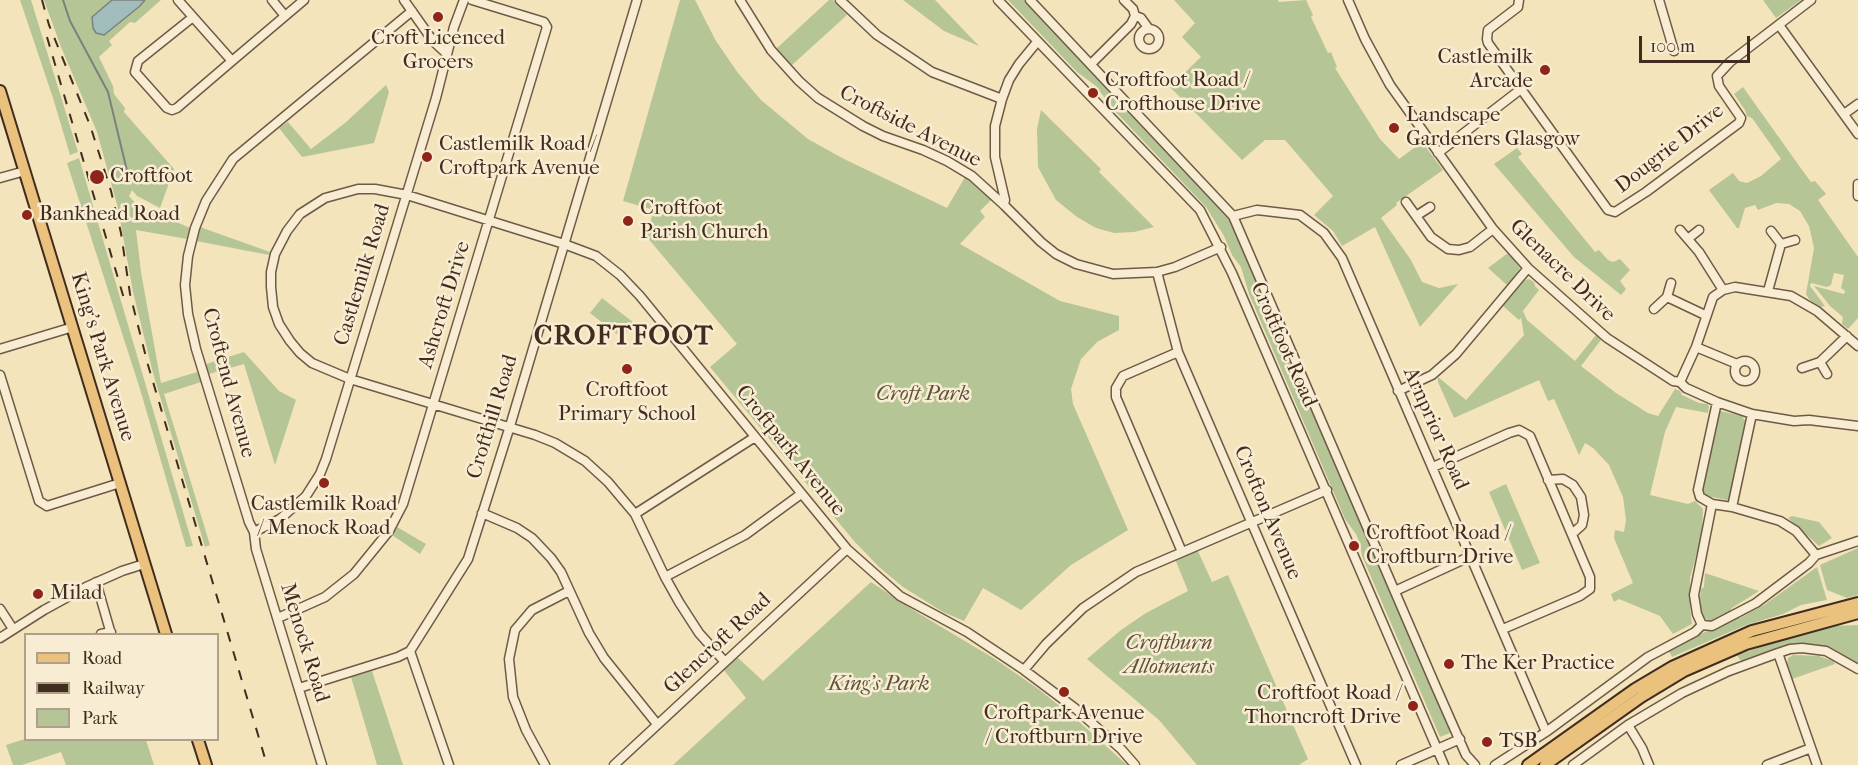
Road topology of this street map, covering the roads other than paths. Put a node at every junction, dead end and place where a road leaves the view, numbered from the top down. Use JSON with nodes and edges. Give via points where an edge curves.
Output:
{"nodes":[{"id":1,"x":178,"y":0,"type":"edge"},
{"id":2,"x":272,"y":0,"type":"edge"},
{"id":3,"x":304,"y":0,"type":"edge"},
{"id":4,"x":404,"y":0,"type":"edge"},
{"id":5,"x":464,"y":0,"type":"edge"},
{"id":6,"x":472,"y":0,"type":"edge"},
{"id":7,"x":637,"y":0,"type":"edge"},
{"id":8,"x":740,"y":0,"type":"edge"},
{"id":9,"x":840,"y":0,"type":"edge"},
{"id":10,"x":998,"y":0,"type":"edge"},
{"id":11,"x":1029,"y":0,"type":"edge"},
{"id":12,"x":1124,"y":0,"type":"edge"},
{"id":13,"x":1348,"y":0,"type":"edge"},
{"id":14,"x":1519,"y":0,"type":"edge"},
{"id":15,"x":1659,"y":0,"type":"edge"},
{"id":16,"x":1811,"y":0,"type":"edge"},
{"id":17,"x":412,"y":11,"type":"junction"},
{"id":18,"x":285,"y":16,"type":"junction"},
{"id":19,"x":1135,"y":16,"type":"junction"},
{"id":20,"x":193,"y":17,"type":"junction"},
{"id":21,"x":1779,"y":25,"type":"junction"},
{"id":22,"x":1149,"y":29,"type":"dead end"},
{"id":23,"x":1037,"y":42,"type":"junction"},
{"id":24,"x":1674,"y":51,"type":"dead end"},
{"id":25,"x":447,"y":54,"type":"junction"},
{"id":26,"x":232,"y":61,"type":"junction"},
{"id":27,"x":1091,"y":64,"type":"junction"},
{"id":28,"x":1521,"y":88,"type":"junction"},
{"id":29,"x":0,"y":91,"type":"edge"},
{"id":30,"x":1002,"y":99,"type":"junction"},
{"id":31,"x":1858,"y":104,"type":"edge"},
{"id":32,"x":1844,"y":114,"type":"junction"},
{"id":33,"x":1858,"y":134,"type":"edge"},
{"id":34,"x":1438,"y":153,"type":"junction"},
{"id":35,"x":25,"y":171,"type":"junction"},
{"id":36,"x":0,"y":178,"type":"edge"},
{"id":37,"x":1858,"y":184,"type":"edge"},
{"id":38,"x":406,"y":195,"type":"junction"},
{"id":39,"x":1858,"y":196,"type":"edge"},
{"id":40,"x":1406,"y":202,"type":"dead end"},
{"id":41,"x":1004,"y":205,"type":"junction"},
{"id":42,"x":1430,"y":207,"type":"dead end"},
{"id":43,"x":1233,"y":216,"type":"junction"},
{"id":44,"x":1416,"y":216,"type":"junction"},
{"id":45,"x":489,"y":221,"type":"junction"},
{"id":46,"x":1493,"y":229,"type":"junction"},
{"id":47,"x":1680,"y":230,"type":"dead end"},
{"id":48,"x":1699,"y":230,"type":"dead end"},
{"id":49,"x":1771,"y":231,"type":"dead end"},
{"id":50,"x":1689,"y":237,"type":"junction"},
{"id":51,"x":1795,"y":240,"type":"dead end"},
{"id":52,"x":564,"y":244,"type":"junction"},
{"id":53,"x":1781,"y":244,"type":"junction"},
{"id":54,"x":1221,"y":247,"type":"junction"},
{"id":55,"x":1528,"y":268,"type":"junction"},
{"id":56,"x":1157,"y":272,"type":"junction"},
{"id":57,"x":1671,"y":283,"type":"dead end"},
{"id":58,"x":1724,"y":290,"type":"junction"},
{"id":59,"x":1768,"y":291,"type":"junction"},
{"id":60,"x":1667,"y":297,"type":"junction"},
{"id":61,"x":1654,"y":309,"type":"dead end"},
{"id":62,"x":1705,"y":315,"type":"junction"},
{"id":63,"x":73,"y":327,"type":"junction"},
{"id":64,"x":1847,"y":336,"type":"junction"},
{"id":65,"x":1858,"y":346,"type":"edge"},
{"id":66,"x":1696,"y":347,"type":"junction"},
{"id":67,"x":0,"y":349,"type":"edge"},
{"id":68,"x":1178,"y":352,"type":"junction"},
{"id":69,"x":1820,"y":362,"type":"junction"},
{"id":70,"x":1737,"y":364,"type":"dead end"},
{"id":71,"x":1802,"y":368,"type":"dead end"},
{"id":72,"x":1827,"y":374,"type":"dead end"},
{"id":73,"x":0,"y":375,"type":"edge"},
{"id":74,"x":350,"y":379,"type":"junction"},
{"id":75,"x":1680,"y":382,"type":"junction"},
{"id":76,"x":1398,"y":391,"type":"junction"},
{"id":77,"x":1717,"y":402,"type":"junction"},
{"id":78,"x":434,"y":403,"type":"junction"},
{"id":79,"x":1752,"y":414,"type":"junction"},
{"id":80,"x":510,"y":426,"type":"junction"},
{"id":81,"x":1858,"y":426,"type":"edge"},
{"id":82,"x":755,"y":437,"type":"junction"},
{"id":83,"x":1433,"y":467,"type":"junction"},
{"id":84,"x":1548,"y":480,"type":"junction"},
{"id":85,"x":120,"y":483,"type":"junction"},
{"id":86,"x":1327,"y":490,"type":"junction"},
{"id":87,"x":801,"y":494,"type":"junction"},
{"id":88,"x":1712,"y":504,"type":"junction"},
{"id":89,"x":1731,"y":507,"type":"junction"},
{"id":90,"x":482,"y":513,"type":"junction"},
{"id":91,"x":635,"y":514,"type":"junction"},
{"id":92,"x":1251,"y":522,"type":"junction"},
{"id":93,"x":254,"y":532,"type":"junction"},
{"id":94,"x":1572,"y":534,"type":"junction"},
{"id":95,"x":1858,"y":541,"type":"edge"},
{"id":96,"x":847,"y":549,"type":"junction"},
{"id":97,"x":1182,"y":552,"type":"junction"},
{"id":98,"x":1816,"y":555,"type":"junction"},
{"id":99,"x":1471,"y":556,"type":"junction"},
{"id":100,"x":144,"y":564,"type":"junction"},
{"id":101,"x":665,"y":577,"type":"junction"},
{"id":102,"x":96,"y":582,"type":"junction"},
{"id":103,"x":569,"y":591,"type":"junction"},
{"id":104,"x":1395,"y":591,"type":"junction"},
{"id":105,"x":1858,"y":603,"type":"edge"},
{"id":106,"x":0,"y":609,"type":"edge"},
{"id":107,"x":1858,"y":613,"type":"edge"},
{"id":108,"x":278,"y":618,"type":"junction"},
{"id":109,"x":1702,"y":625,"type":"junction"},
{"id":110,"x":13,"y":629,"type":"junction"},
{"id":111,"x":1503,"y":629,"type":"junction"},
{"id":112,"x":111,"y":633,"type":"edge"},
{"id":113,"x":166,"y":633,"type":"edge"},
{"id":114,"x":0,"y":638,"type":"edge"},
{"id":115,"x":410,"y":651,"type":"junction"},
{"id":116,"x":1778,"y":653,"type":"junction"},
{"id":117,"x":725,"y":662,"type":"junction"},
{"id":118,"x":1858,"y":669,"type":"edge"},
{"id":119,"x":1024,"y":670,"type":"junction"},
{"id":120,"x":299,"y":688,"type":"junction"},
{"id":121,"x":657,"y":724,"type":"junction"},
{"id":122,"x":1629,"y":725,"type":"junction"},
{"id":123,"x":1546,"y":732,"type":"junction"},
{"id":124,"x":1460,"y":739,"type":"junction"},
{"id":125,"x":198,"y":741,"type":"edge"},
{"id":126,"x":1811,"y":748,"type":"junction"},
{"id":127,"x":1438,"y":749,"type":"junction"},
{"id":128,"x":206,"y":765,"type":"edge"},
{"id":129,"x":322,"y":765,"type":"edge"},
{"id":130,"x":449,"y":765,"type":"edge"},
{"id":131,"x":545,"y":765,"type":"edge"},
{"id":132,"x":614,"y":765,"type":"edge"},
{"id":133,"x":1135,"y":765,"type":"edge"},
{"id":134,"x":1356,"y":765,"type":"edge"},
{"id":135,"x":1401,"y":765,"type":"edge"},
{"id":136,"x":1444,"y":765,"type":"edge"},
{"id":137,"x":1474,"y":765,"type":"edge"},
{"id":138,"x":1495,"y":765,"type":"edge"},
{"id":139,"x":1528,"y":765,"type":"edge"},
{"id":140,"x":1545,"y":765,"type":"edge"},
{"id":141,"x":1573,"y":765,"type":"edge"},
{"id":142,"x":1649,"y":765,"type":"edge"},
{"id":143,"x":1767,"y":765,"type":"edge"},
{"id":144,"x":1817,"y":765,"type":"edge"}],
"edges":[{"from":1,"to":20,"type":"street"},
{"from":2,"to":18,"type":"street"},
{"from":3,"to":18,"type":"street"},
{"from":4,"to":17,"type":"street"},
{"from":5,"to":25,"type":"street","name":"Castlemilk Road"},
{"from":6,"to":45,"type":"street","name":"Ashcroft Drive","via":[[544,22],[547,27]]},
{"from":7,"to":52,"type":"street","name":"Crofthill Road"},
{"from":8,"to":41,"type":"street","name":"Croftside Avenue","via":[[771,50],[818,98],[862,126],[947,161],[972,176]]},
{"from":9,"to":30,"type":"street","via":[[877,35],[932,72]]},
{"from":10,"to":23,"type":"street","name":"Croftfoot Road"},
{"from":11,"to":27,"type":"street","name":"Croftfoot Road"},
{"from":12,"to":19,"type":"street"},
{"from":13,"to":34,"type":"street","name":"Glenacre Drive","via":[[1390,85]]},
{"from":14,"to":28,"type":"street","name":"Dougrie Drive","via":[[1518,7],[1488,30],[1487,39]]},
{"from":15,"to":24,"type":"street"},
{"from":16,"to":21,"type":"street","name":"Dougrie Drive"},
{"from":17,"to":25,"type":"street"},
{"from":17,"to":93,"type":"street","name":"Croftend Avenue","via":[[233,159],[206,201],[195,228],[185,285],[188,314]]},
{"from":18,"to":26,"type":"street"},
{"from":19,"to":22,"type":"street"},
{"from":19,"to":27,"type":"street"},
{"from":20,"to":26,"type":"street"},
{"from":20,"to":26,"type":"street","via":[[138,61],[135,72],[166,108],[177,108]]},
{"from":21,"to":28,"type":"street","name":"Dougrie Drive","via":[[1717,76],[1719,86],[1741,118],[1739,123],[1616,212],[1608,210]]},
{"from":21,"to":32,"type":"street"},
{"from":23,"to":30,"type":"street","via":[[1009,80]]},
{"from":23,"to":54,"type":"street","name":"Croftfoot Road","via":[[1200,210]]},
{"from":25,"to":38,"type":"street","name":"Castlemilk Road"},
{"from":27,"to":43,"type":"street","name":"Croftfoot Road"},
{"from":28,"to":34,"type":"street"},
{"from":29,"to":35,"type":"main road","name":"King's Park Avenue"},
{"from":30,"to":41,"type":"street","via":[[994,140]]},
{"from":31,"to":32,"type":"street"},
{"from":32,"to":33,"type":"street"},
{"from":34,"to":46,"type":"street","name":"Glenacre Drive"},
{"from":35,"to":36,"type":"street"},
{"from":35,"to":63,"type":"main road","name":"King's Park Avenue"},
{"from":37,"to":39,"type":"street"},
{"from":38,"to":45,"type":"street","name":"Croftpark Avenue"},
{"from":38,"to":74,"type":"street","name":"Castlemilk Road"},
{"from":38,"to":74,"type":"street","name":"Croftpark Avenue","via":[[358,189],[325,198],[300,213],[275,254],[271,287],[279,324],[312,363]]},
{"from":40,"to":44,"type":"street"},
{"from":41,"to":56,"type":"street","name":"Croftside Avenue","via":[[1041,242],[1076,264],[1113,274]]},
{"from":42,"to":44,"type":"street"},
{"from":43,"to":76,"type":"street","name":"Arnprior Road","via":[[1257,210],[1300,215],[1324,233],[1342,258]]},
{"from":43,"to":104,"type":"street","name":"Croftfoot Road"},
{"from":44,"to":46,"type":"street","via":[[1431,237],[1448,249],[1470,247]]},
{"from":45,"to":52,"type":"street","name":"Croftpark Avenue"},
{"from":45,"to":78,"type":"street","name":"Ashcroft Drive"},
{"from":46,"to":55,"type":"street","name":"Glenacre Drive"},
{"from":47,"to":50,"type":"street"},
{"from":48,"to":50,"type":"street"},
{"from":49,"to":53,"type":"street"},
{"from":50,"to":58,"type":"street"},
{"from":51,"to":53,"type":"street"},
{"from":52,"to":80,"type":"street","name":"Crofthill Road"},
{"from":52,"to":82,"type":"street","name":"Croftpark Avenue","via":[[596,256],[620,275]]},
{"from":53,"to":59,"type":"street"},
{"from":54,"to":56,"type":"street","name":"Croftside Avenue"},
{"from":54,"to":86,"type":"street","name":"Croftfoot Road"},
{"from":55,"to":75,"type":"street","name":"Glenacre Drive","via":[[1607,338]]},
{"from":55,"to":76,"type":"street","via":[[1456,354],[1432,375]]},
{"from":56,"to":68,"type":"street","name":"Crofton Avenue"},
{"from":57,"to":60,"type":"street"},
{"from":58,"to":59,"type":"street","via":[[1741,287]]},
{"from":58,"to":62,"type":"street","via":[[1713,297]]},
{"from":59,"to":64,"type":"street","via":[[1791,296]]},
{"from":60,"to":61,"type":"street"},
{"from":60,"to":62,"type":"street"},
{"from":62,"to":66,"type":"street"},
{"from":63,"to":67,"type":"street"},
{"from":63,"to":85,"type":"main road","name":"King's Park Avenue"},
{"from":64,"to":65,"type":"street"},
{"from":64,"to":69,"type":"street"},
{"from":66,"to":70,"type":"street"},
{"from":66,"to":75,"type":"street"},
{"from":68,"to":92,"type":"street","name":"Crofton Avenue"},
{"from":68,"to":97,"type":"street","via":[[1123,376],[1116,397]]},
{"from":69,"to":71,"type":"street"},
{"from":69,"to":72,"type":"street"},
{"from":73,"to":85,"type":"street","via":[[39,501],[47,506]]},
{"from":74,"to":78,"type":"street","name":"Croftpark Avenue"},
{"from":74,"to":93,"type":"street","name":"Castlemilk Road","via":[[326,459],[314,484],[294,508]]},
{"from":75,"to":77,"type":"street","name":"Glenacre Drive"},
{"from":76,"to":83,"type":"street","name":"Arnprior Road"},
{"from":77,"to":79,"type":"street","name":"Glenacre Drive"},
{"from":77,"to":88,"type":"street","via":[[1698,490],[1700,497]]},
{"from":78,"to":80,"type":"street","name":"Croftpark Avenue"},
{"from":78,"to":108,"type":"street","name":"Ashcroft Drive","via":[[403,504],[379,544],[354,574],[325,597]]},
{"from":79,"to":81,"type":"street","name":"Glenacre Drive"},
{"from":79,"to":89,"type":"street"},
{"from":80,"to":90,"type":"street","name":"Crofthill Road"},
{"from":80,"to":91,"type":"street","name":"Croftpark Avenue","via":[[555,442],[585,461]]},
{"from":82,"to":87,"type":"street","name":"Croftpark Avenue"},
{"from":82,"to":91,"type":"street"},
{"from":83,"to":84,"type":"street","via":[[1519,430],[1530,436]]},
{"from":83,"to":99,"type":"street","name":"Arnprior Road"},
{"from":84,"to":94,"type":"street"},
{"from":84,"to":94,"type":"street","via":[[1563,479],[1581,497],[1582,525]]},
{"from":85,"to":100,"type":"main road","name":"King's Park Avenue"},
{"from":86,"to":92,"type":"street"},
{"from":86,"to":127,"type":"street","name":"Croftfoot Road"},
{"from":87,"to":96,"type":"street","name":"Croftpark Avenue"},
{"from":87,"to":101,"type":"street","via":[[744,535]]},
{"from":88,"to":89,"type":"street"},
{"from":88,"to":109,"type":"street","via":[[1694,595]]},
{"from":89,"to":98,"type":"street","via":[[1780,521],[1796,531]]},
{"from":90,"to":103,"type":"street","via":[[532,538],[561,572]]},
{"from":90,"to":115,"type":"street","name":"Crofthill Road","via":[[468,559]]},
{"from":91,"to":101,"type":"street","name":"Croftpark Avenue"},
{"from":92,"to":97,"type":"street"},
{"from":92,"to":134,"type":"street","name":"Crofton Avenue"},
{"from":93,"to":108,"type":"street","name":"Menock Road"},
{"from":94,"to":111,"type":"street","via":[[1590,577],[1590,589]]},
{"from":95,"to":98,"type":"street"},
{"from":96,"to":117,"type":"street","name":"Glencroft Road"},
{"from":96,"to":119,"type":"street","name":"Croftpark Avenue","via":[[900,596],[967,632]]},
{"from":97,"to":119,"type":"street","via":[[1136,572],[1083,608]]},
{"from":98,"to":109,"type":"street","via":[[1756,603],[1712,626]]},
{"from":99,"to":104,"type":"street"},
{"from":99,"to":111,"type":"street","name":"Arnprior Road"},
{"from":100,"to":102,"type":"street"},
{"from":100,"to":113,"type":"main road","name":"King's Park Avenue"},
{"from":101,"to":117,"type":"street","name":"Croftpark Avenue","via":[[699,633]]},
{"from":102,"to":110,"type":"street"},
{"from":102,"to":112,"type":"street"},
{"from":103,"to":121,"type":"street","via":[[604,658]]},
{"from":103,"to":131,"type":"street","via":[[532,610],[515,630],[509,658],[513,697]]},
{"from":104,"to":124,"type":"street","name":"Croftfoot Road"},
{"from":105,"to":139,"type":"main road","via":[[1752,631],[1672,667]]},
{"from":106,"to":110,"type":"street"},
{"from":107,"to":140,"type":"main road","via":[[1746,644],[1684,671]]},
{"from":108,"to":120,"type":"street","name":"Menock Road"},
{"from":109,"to":123,"type":"street","via":[[1648,657]]},
{"from":110,"to":114,"type":"street"},
{"from":111,"to":123,"type":"street","name":"Arnprior Road"},
{"from":115,"to":120,"type":"street"},
{"from":115,"to":130,"type":"street"},
{"from":116,"to":118,"type":"street","via":[[1802,648],[1826,651]]},
{"from":116,"to":122,"type":"street","via":[[1682,693]]},
{"from":116,"to":126,"type":"street"},
{"from":117,"to":121,"type":"street","name":"Glencroft Road"},
{"from":119,"to":133,"type":"street","name":"Croftpark Avenue","via":[[1076,709]]},
{"from":120,"to":129,"type":"street","name":"Menock Road"},
{"from":121,"to":132,"type":"street","name":"Glencroft Road"},
{"from":122,"to":141,"type":"street"},
{"from":122,"to":142,"type":"street"},
{"from":123,"to":138,"type":"street"},
{"from":124,"to":127,"type":"street"},
{"from":124,"to":137,"type":"street","name":"Croftfoot Road"},
{"from":125,"to":128,"type":"main road"},
{"from":126,"to":143,"type":"street"},
{"from":126,"to":144,"type":"street"},
{"from":127,"to":135,"type":"street"},
{"from":127,"to":136,"type":"street","name":"Croftfoot Road"}]}
